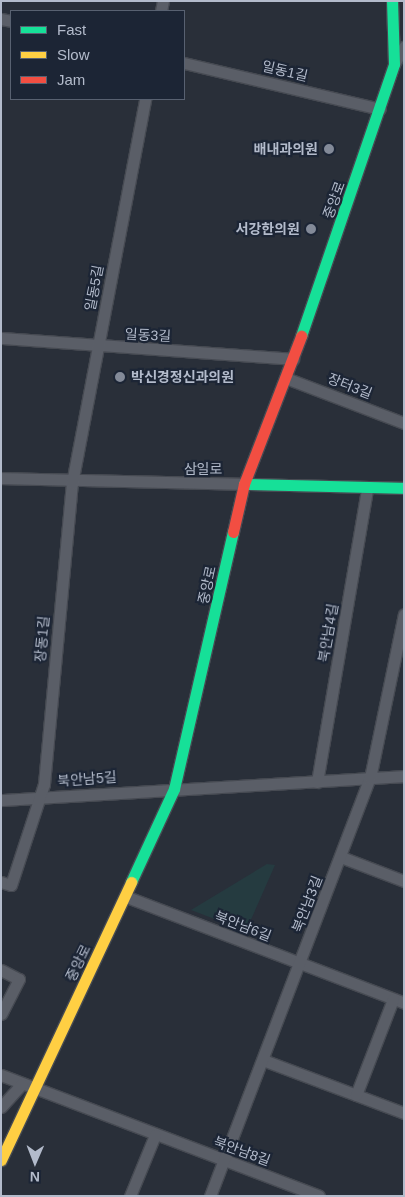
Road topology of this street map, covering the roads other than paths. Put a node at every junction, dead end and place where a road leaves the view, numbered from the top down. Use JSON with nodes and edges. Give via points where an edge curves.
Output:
{"nodes":[{"id":1,"x":392,"y":1,"type":"edge"},
{"id":2,"x":404,"y":48,"type":"edge"},
{"id":3,"x":185,"y":63,"type":"edge"},
{"id":4,"x":394,"y":64,"type":"junction"},
{"id":5,"x":145,"y":100,"type":"edge"},
{"id":6,"x":380,"y":109,"type":"junction"},
{"id":7,"x":1,"y":338,"type":"edge"},
{"id":8,"x":98,"y":347,"type":"junction"},
{"id":9,"x":293,"y":359,"type":"junction"},
{"id":10,"x":286,"y":378,"type":"junction"},
{"id":11,"x":404,"y":422,"type":"edge"},
{"id":12,"x":1,"y":478,"type":"edge"},
{"id":13,"x":72,"y":483,"type":"junction"},
{"id":14,"x":244,"y":484,"type":"junction"},
{"id":15,"x":367,"y":488,"type":"junction"},
{"id":16,"x":404,"y":488,"type":"edge"},
{"id":17,"x":404,"y":614,"type":"edge"},
{"id":18,"x":404,"y":776,"type":"edge"},
{"id":19,"x":370,"y":778,"type":"junction"},
{"id":20,"x":317,"y":782,"type":"junction"},
{"id":21,"x":174,"y":788,"type":"junction"},
{"id":22,"x":41,"y":797,"type":"junction"},
{"id":23,"x":1,"y":800,"type":"edge"},
{"id":24,"x":341,"y":857,"type":"junction"},
{"id":25,"x":404,"y":881,"type":"edge"},
{"id":26,"x":6,"y":883,"type":"edge"},
{"id":27,"x":127,"y":898,"type":"junction"},
{"id":28,"x":300,"y":964,"type":"junction"},
{"id":29,"x":1,"y":970,"type":"edge"},
{"id":30,"x":399,"y":1001,"type":"edge"},
{"id":31,"x":1,"y":1014,"type":"edge"},
{"id":32,"x":263,"y":1060,"type":"junction"},
{"id":33,"x":1,"y":1075,"type":"edge"},
{"id":34,"x":22,"y":1084,"type":"junction"},
{"id":35,"x":33,"y":1089,"type":"junction"},
{"id":36,"x":356,"y":1095,"type":"junction"},
{"id":37,"x":1,"y":1107,"type":"edge"},
{"id":38,"x":404,"y":1113,"type":"edge"},
{"id":39,"x":155,"y":1135,"type":"junction"},
{"id":40,"x":1,"y":1160,"type":"edge"},
{"id":41,"x":224,"y":1160,"type":"junction"},
{"id":42,"x":130,"y":1196,"type":"edge"},
{"id":43,"x":210,"y":1196,"type":"edge"},
{"id":44,"x":319,"y":1196,"type":"edge"}],
"edges":[{"from":1,"to":4,"type":"main road","name":"중앙로"},
{"from":2,"to":4,"type":"street"},
{"from":3,"to":6,"type":"street","name":"일동1길"},
{"from":4,"to":6,"type":"main road","name":"중앙로"},
{"from":5,"to":8,"type":"street","name":"일동5길"},
{"from":6,"to":9,"type":"main road","name":"중앙로"},
{"from":7,"to":8,"type":"street","name":"일동3길"},
{"from":8,"to":9,"type":"street","name":"일동3길"},
{"from":8,"to":13,"type":"street","name":"일동5길"},
{"from":9,"to":10,"type":"main road","name":"중앙로"},
{"from":10,"to":11,"type":"street","name":"장터3길"},
{"from":10,"to":14,"type":"main road","name":"중앙로"},
{"from":12,"to":13,"type":"street","name":"삼일로"},
{"from":13,"to":14,"type":"street","name":"삼일로"},
{"from":13,"to":22,"type":"street","name":"장동1길"},
{"from":14,"to":15,"type":"main road","name":"삼일로"},
{"from":14,"to":21,"type":"main road","name":"중앙로"},
{"from":15,"to":16,"type":"main road","name":"삼일로"},
{"from":15,"to":20,"type":"street","name":"북안남4길"},
{"from":17,"to":19,"type":"street","name":"북안남3길"},
{"from":18,"to":19,"type":"street"},
{"from":19,"to":20,"type":"street"},
{"from":19,"to":24,"type":"street","name":"북안남3길"},
{"from":20,"to":21,"type":"street"},
{"from":21,"to":22,"type":"street","name":"북안남5길"},
{"from":21,"to":27,"type":"main road","name":"중앙로"},
{"from":22,"to":23,"type":"street","name":"북안남5길"},
{"from":22,"to":26,"type":"street","name":"장동1길"},
{"from":24,"to":25,"type":"street"},
{"from":24,"to":28,"type":"street","name":"북안남3길"},
{"from":27,"to":28,"type":"street","name":"북안남6길"},
{"from":27,"to":35,"type":"main road","name":"중앙로"},
{"from":28,"to":30,"type":"street","name":"북안남6길"},
{"from":28,"to":32,"type":"street","name":"북안남3길"},
{"from":29,"to":31,"type":"street","via":[[19,979]]},
{"from":30,"to":36,"type":"street"},
{"from":32,"to":36,"type":"street"},
{"from":32,"to":41,"type":"street","name":"북안남3길"},
{"from":33,"to":34,"type":"street","name":"북안남8길"},
{"from":34,"to":35,"type":"street","name":"북안남8길"},
{"from":34,"to":37,"type":"street"},
{"from":35,"to":39,"type":"street","name":"북안남8길"},
{"from":35,"to":40,"type":"main road","name":"중앙로"},
{"from":36,"to":38,"type":"street"},
{"from":39,"to":41,"type":"street","name":"북안남8길"},
{"from":39,"to":42,"type":"street"},
{"from":41,"to":43,"type":"street","name":"북안남3길"},
{"from":41,"to":44,"type":"street","name":"북안남8길"}]}
